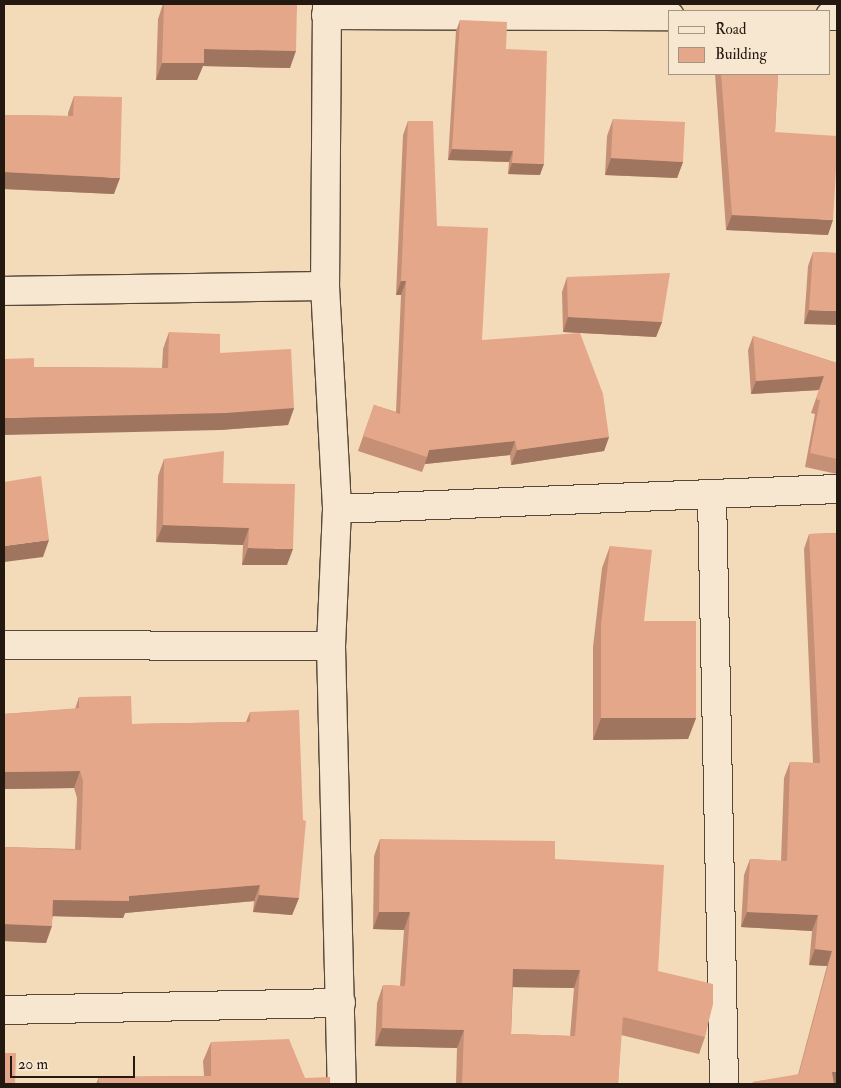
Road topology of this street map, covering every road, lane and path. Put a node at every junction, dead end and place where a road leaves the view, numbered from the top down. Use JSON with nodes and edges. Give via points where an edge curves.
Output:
{"nodes":[{"id":1,"x":327,"y":9,"type":"edge"},
{"id":2,"x":668,"y":16,"type":"edge"},
{"id":3,"x":325,"y":286,"type":"junction"},
{"id":4,"x":4,"y":291,"type":"edge"},
{"id":5,"x":837,"y":489,"type":"edge"},
{"id":6,"x":712,"y":495,"type":"junction"},
{"id":7,"x":337,"y":509,"type":"junction"},
{"id":8,"x":4,"y":646,"type":"edge"},
{"id":9,"x":332,"y":646,"type":"junction"},
{"id":10,"x":342,"y":1003,"type":"junction"},
{"id":11,"x":4,"y":1010,"type":"edge"},
{"id":12,"x":342,"y":1084,"type":"edge"},
{"id":13,"x":724,"y":1084,"type":"edge"}],
"edges":[{"from":1,"to":2,"type":"street"},
{"from":1,"to":3,"type":"street"},
{"from":3,"to":4,"type":"street"},
{"from":3,"to":7,"type":"street"},
{"from":5,"to":6,"type":"street"},
{"from":6,"to":7,"type":"street"},
{"from":6,"to":13,"type":"street"},
{"from":7,"to":9,"type":"street"},
{"from":8,"to":9,"type":"street"},
{"from":9,"to":10,"type":"street"},
{"from":10,"to":11,"type":"street"},
{"from":10,"to":12,"type":"street"}]}
